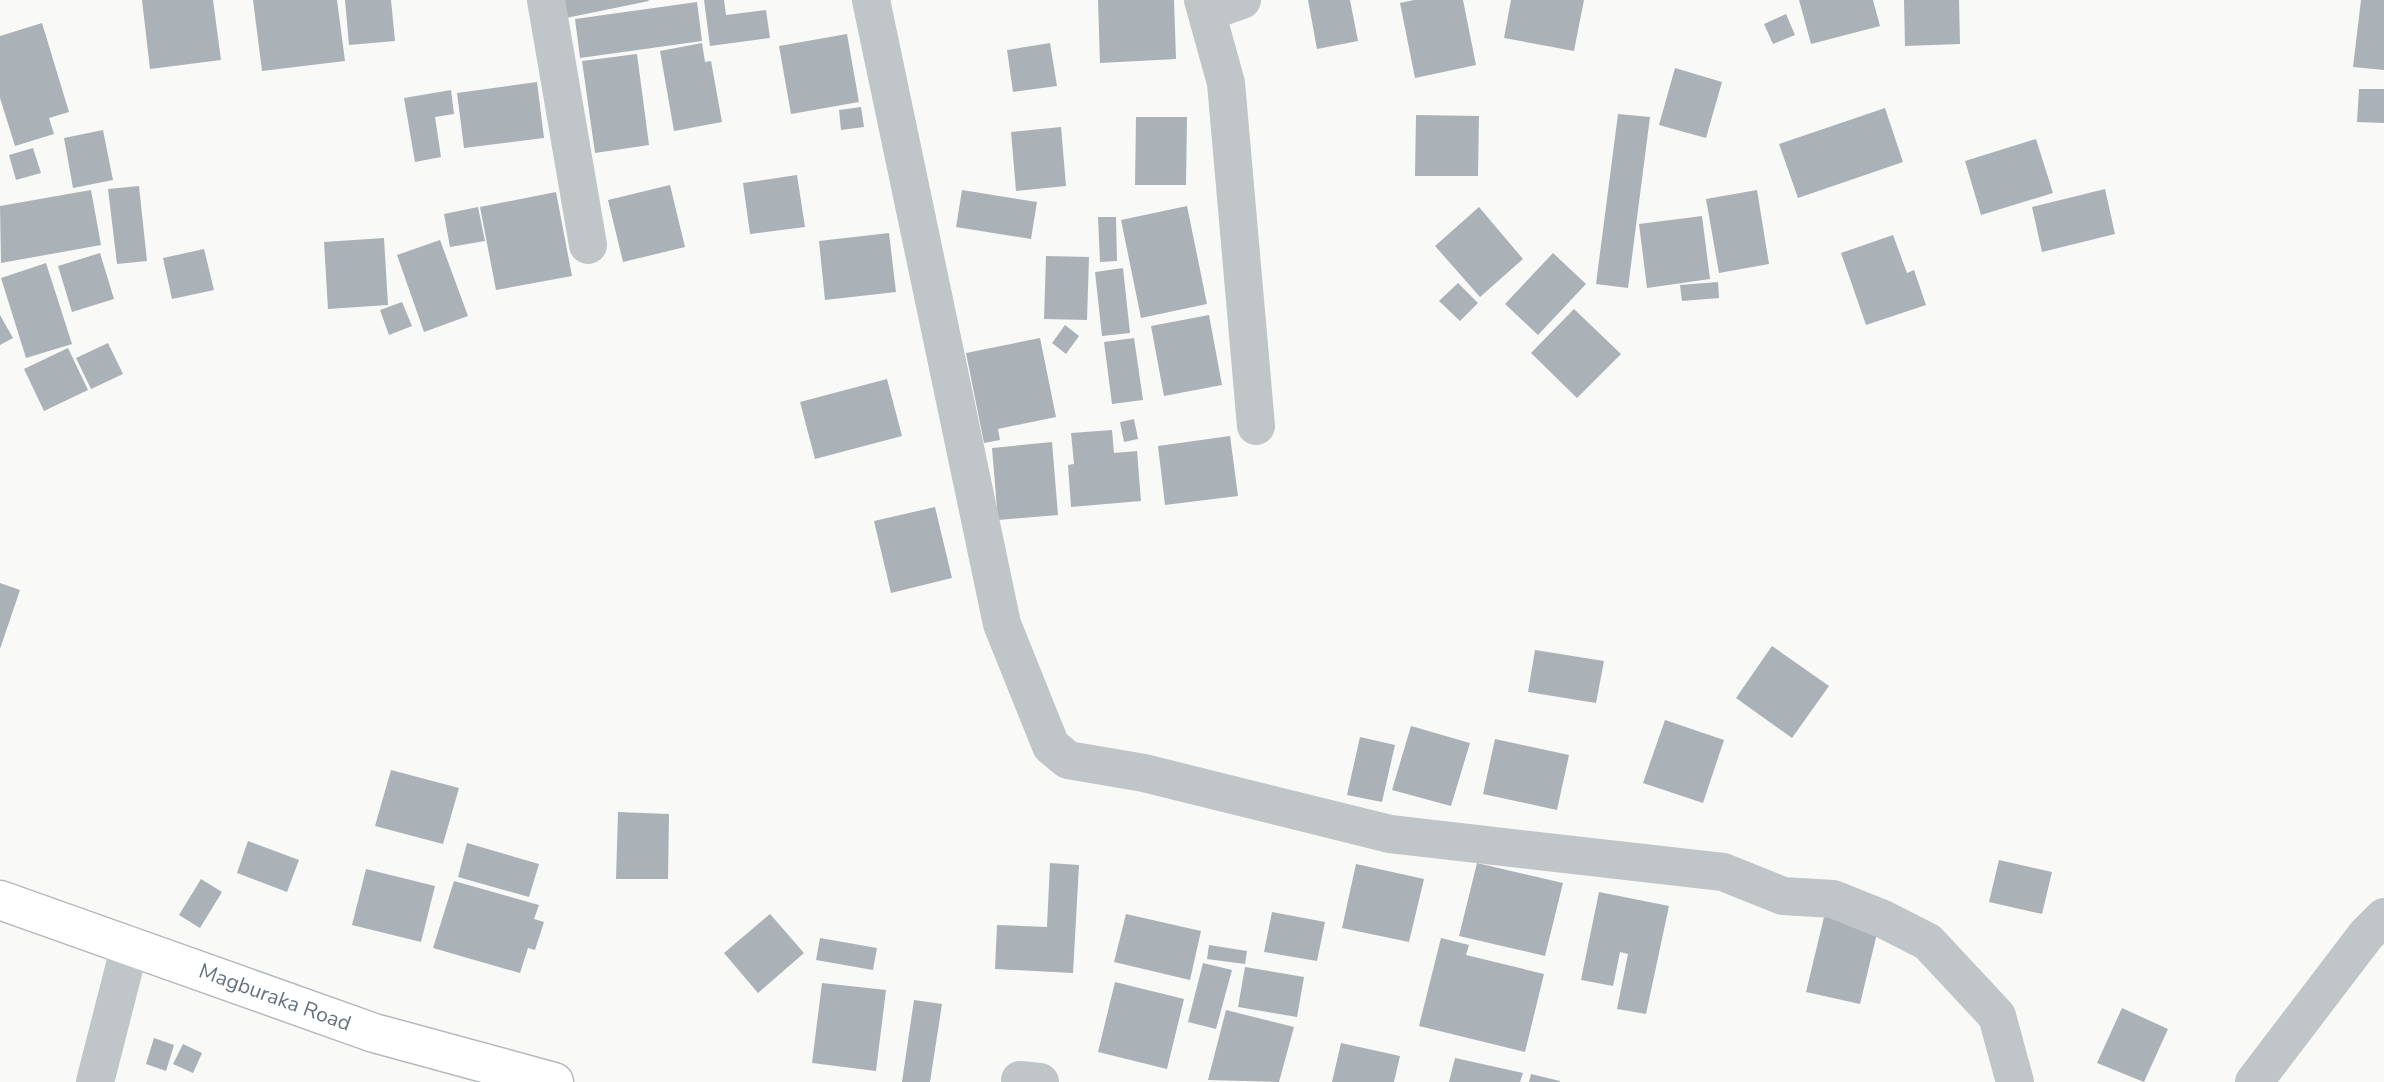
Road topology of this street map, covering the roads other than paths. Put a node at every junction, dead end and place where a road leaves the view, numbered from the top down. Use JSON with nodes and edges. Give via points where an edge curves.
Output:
{"nodes":[{"id":1,"x":546,"y":0,"type":"edge"},
{"id":2,"x":871,"y":0,"type":"edge"},
{"id":3,"x":1217,"y":4,"type":"edge"},
{"id":4,"x":588,"y":245,"type":"dead end"},
{"id":5,"x":1256,"y":426,"type":"dead end"},
{"id":6,"x":0,"y":900,"type":"edge"},
{"id":7,"x":2384,"y":917,"type":"edge"},
{"id":8,"x":130,"y":945,"type":"junction"},
{"id":9,"x":94,"y":1082,"type":"edge"},
{"id":10,"x":554,"y":1082,"type":"edge"},
{"id":11,"x":2015,"y":1082,"type":"edge"},
{"id":12,"x":2254,"y":1082,"type":"edge"}],
"edges":[{"from":1,"to":4,"type":"street"},
{"from":2,"to":11,"type":"street","via":[[1002,624],[1051,746],[1068,760],[1390,834],[1723,872],[1783,896],[1833,899],[1928,942],[1997,1016]]},
{"from":3,"to":5,"type":"street"},
{"from":6,"to":8,"type":"main road","name":"Magburaka Road"},
{"from":7,"to":12,"type":"street","via":[[2366,934]]},
{"from":8,"to":9,"type":"street"},
{"from":8,"to":10,"type":"main road","name":"Magburaka Road","via":[[374,1033]]}]}
